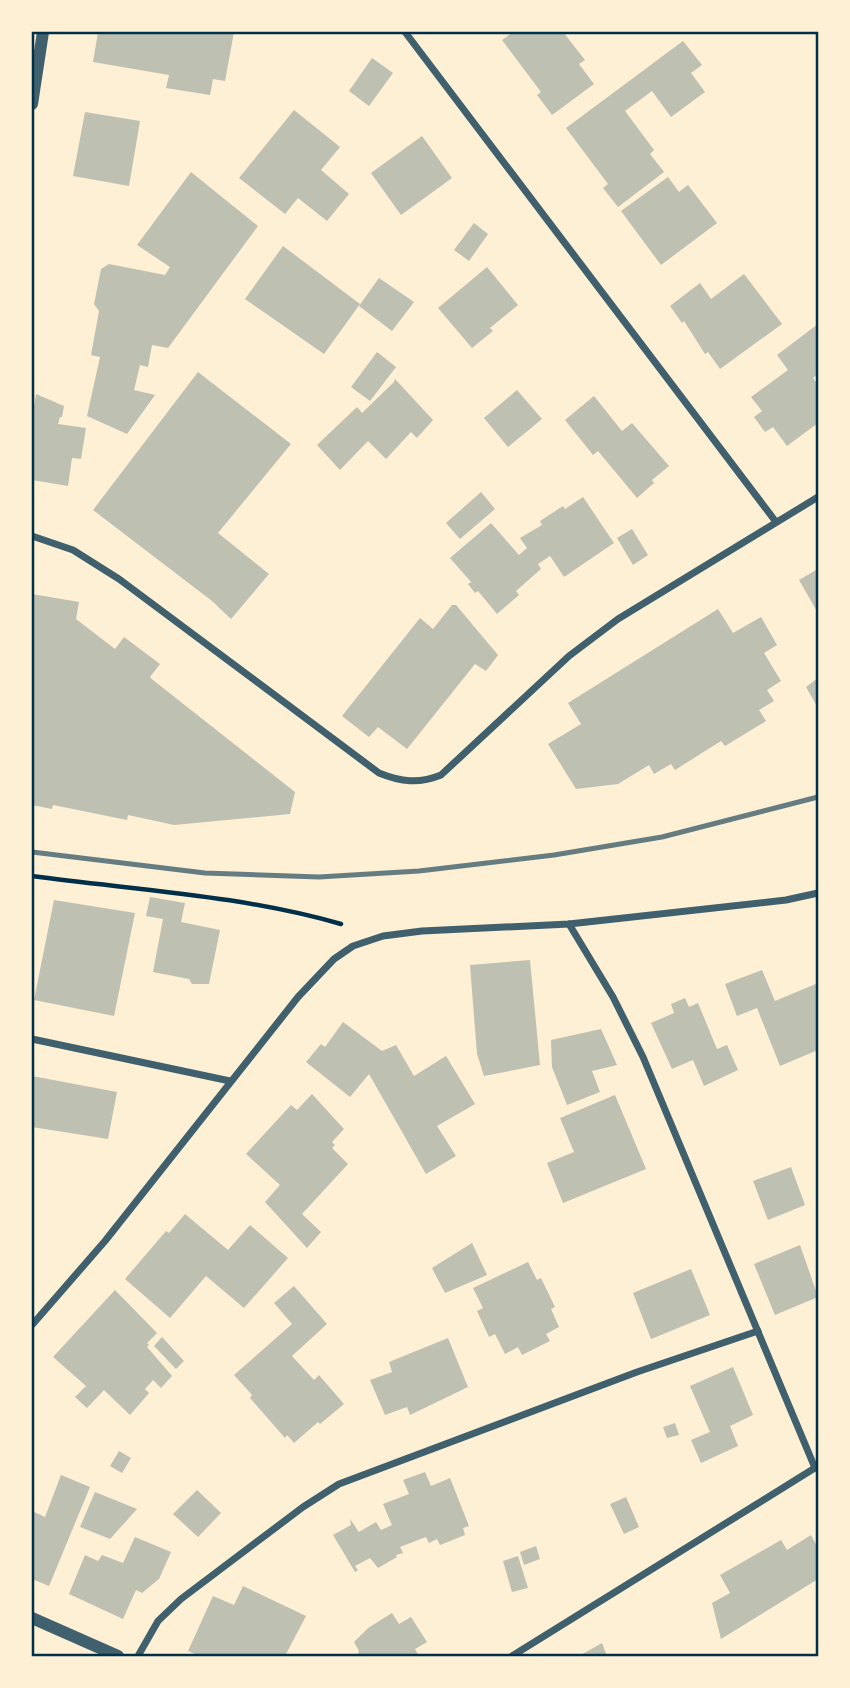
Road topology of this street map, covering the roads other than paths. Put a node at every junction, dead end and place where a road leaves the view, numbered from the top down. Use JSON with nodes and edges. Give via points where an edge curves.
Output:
{"nodes":[{"id":1,"x":43,"y":32,"type":"edge"},
{"id":2,"x":405,"y":32,"type":"edge"},
{"id":3,"x":32,"y":104,"type":"edge"},
{"id":4,"x":818,"y":497,"type":"edge"},
{"id":5,"x":776,"y":522,"type":"junction"},
{"id":6,"x":32,"y":536,"type":"edge"},
{"id":7,"x":818,"y":893,"type":"edge"},
{"id":8,"x":569,"y":924,"type":"junction"},
{"id":9,"x":32,"y":1040,"type":"edge"},
{"id":10,"x":230,"y":1081,"type":"junction"},
{"id":11,"x":32,"y":1325,"type":"edge"},
{"id":12,"x":758,"y":1331,"type":"junction"},
{"id":13,"x":817,"y":1467,"type":"edge"},
{"id":14,"x":32,"y":1618,"type":"edge"},
{"id":15,"x":118,"y":1657,"type":"edge"},
{"id":16,"x":138,"y":1657,"type":"edge"},
{"id":17,"x":512,"y":1657,"type":"edge"}],
"edges":[{"from":1,"to":3,"type":"street"},
{"from":2,"to":5,"type":"street"},
{"from":4,"to":5,"type":"street"},
{"from":5,"to":6,"type":"street","via":[[618,619],[569,656],[441,775],[404,782],[360,761],[119,579],[56,542]]},
{"from":7,"to":8,"type":"street"},
{"from":8,"to":10,"type":"street","via":[[422,931],[353,946],[323,969]]},
{"from":8,"to":12,"type":"street","via":[[643,1057]]},
{"from":9,"to":10,"type":"street"},
{"from":10,"to":11,"type":"street","via":[[105,1241]]},
{"from":12,"to":13,"type":"street"},
{"from":12,"to":16,"type":"street","via":[[624,1376],[339,1484],[181,1599],[158,1621]]},
{"from":13,"to":17,"type":"street"},
{"from":14,"to":15,"type":"street"}]}
